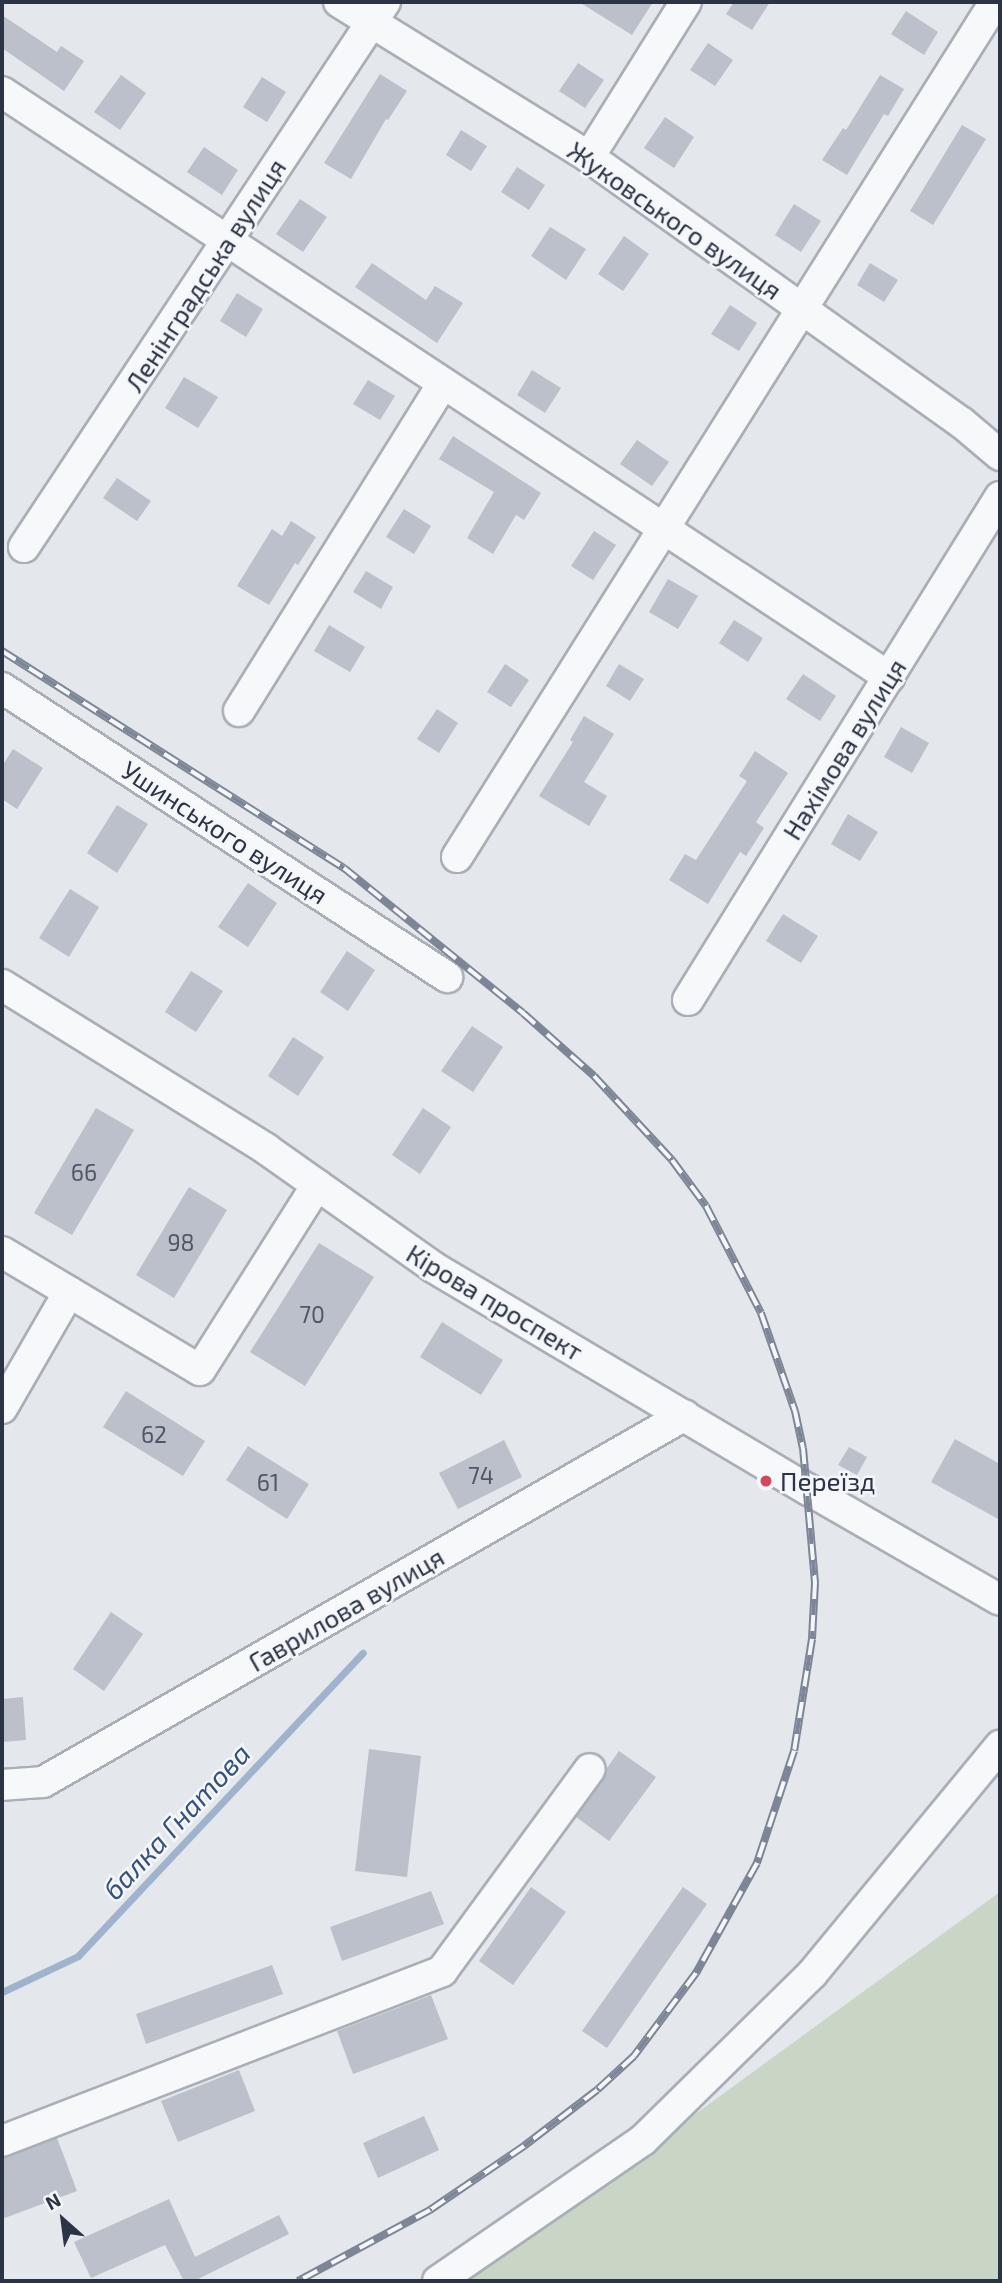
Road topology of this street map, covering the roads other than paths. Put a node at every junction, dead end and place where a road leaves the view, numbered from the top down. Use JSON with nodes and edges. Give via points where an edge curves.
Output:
{"nodes":[{"id":1,"x":339,"y":2,"type":"edge"},
{"id":2,"x":686,"y":2,"type":"edge"},
{"id":3,"x":995,"y":2,"type":"edge"},
{"id":4,"x":379,"y":12,"type":"edge"},
{"id":5,"x":2,"y":92,"type":"edge"},
{"id":6,"x":589,"y":158,"type":"junction"},
{"id":7,"x":227,"y":241,"type":"junction"},
{"id":8,"x":803,"y":310,"type":"junction"},
{"id":9,"x":443,"y":383,"type":"junction"},
{"id":10,"x":1000,"y":455,"type":"edge"},
{"id":11,"x":1000,"y":497,"type":"edge"},
{"id":12,"x":665,"y":530,"type":"junction"},
{"id":13,"x":24,"y":547,"type":"dead end"},
{"id":14,"x":889,"y":677,"type":"junction"},
{"id":15,"x":2,"y":688,"type":"edge"},
{"id":16,"x":239,"y":711,"type":"dead end"},
{"id":17,"x":457,"y":857,"type":"dead end"},
{"id":18,"x":447,"y":977,"type":"dead end"},
{"id":19,"x":2,"y":985,"type":"edge"},
{"id":20,"x":688,"y":1000,"type":"dead end"},
{"id":21,"x":317,"y":1185,"type":"junction"},
{"id":22,"x":2,"y":1252,"type":"edge"},
{"id":23,"x":69,"y":1292,"type":"junction"},
{"id":24,"x":2,"y":1408,"type":"edge"},
{"id":25,"x":685,"y":1415,"type":"junction"},
{"id":26,"x":1000,"y":1600,"type":"edge"},
{"id":27,"x":1000,"y":1746,"type":"edge"},
{"id":28,"x":590,"y":1769,"type":"dead end"},
{"id":29,"x":2,"y":1785,"type":"edge"},
{"id":30,"x":2,"y":2141,"type":"edge"},
{"id":31,"x":438,"y":2281,"type":"edge"}],
"edges":[{"from":1,"to":4,"type":"street","name":"Жуковського вулиця"},
{"from":2,"to":6,"type":"street"},
{"from":3,"to":8,"type":"street"},
{"from":4,"to":6,"type":"street","name":"Жуковського вулиця"},
{"from":4,"to":7,"type":"street","name":"Ленінградська вулиця"},
{"from":5,"to":7,"type":"street"},
{"from":6,"to":8,"type":"street","name":"Жуковського вулиця"},
{"from":7,"to":9,"type":"street"},
{"from":7,"to":13,"type":"street","name":"Ленінградська вулиця"},
{"from":8,"to":10,"type":"street","name":"Жуковського вулиця"},
{"from":8,"to":12,"type":"street"},
{"from":9,"to":12,"type":"street"},
{"from":9,"to":16,"type":"street"},
{"from":11,"to":14,"type":"street","name":"Нахімова вулиця"},
{"from":12,"to":14,"type":"street"},
{"from":12,"to":17,"type":"street"},
{"from":14,"to":20,"type":"street","name":"Нахімова вулиця"},
{"from":15,"to":18,"type":"street","name":"Ушинського вулиця"},
{"from":19,"to":21,"type":"street","name":"Кірова проспект"},
{"from":21,"to":23,"type":"street","via":[[200,1370]]},
{"from":21,"to":25,"type":"street","name":"Кірова проспект","via":[[433,1267]]},
{"from":22,"to":23,"type":"street"},
{"from":23,"to":24,"type":"street"},
{"from":25,"to":26,"type":"street","name":"Кірова проспект"},
{"from":25,"to":29,"type":"street","name":"Гаврилова вулиця","via":[[43,1782]]},
{"from":27,"to":31,"type":"street","via":[[812,1974],[643,2140]]},
{"from":28,"to":30,"type":"street","via":[[442,1970]]}]}
